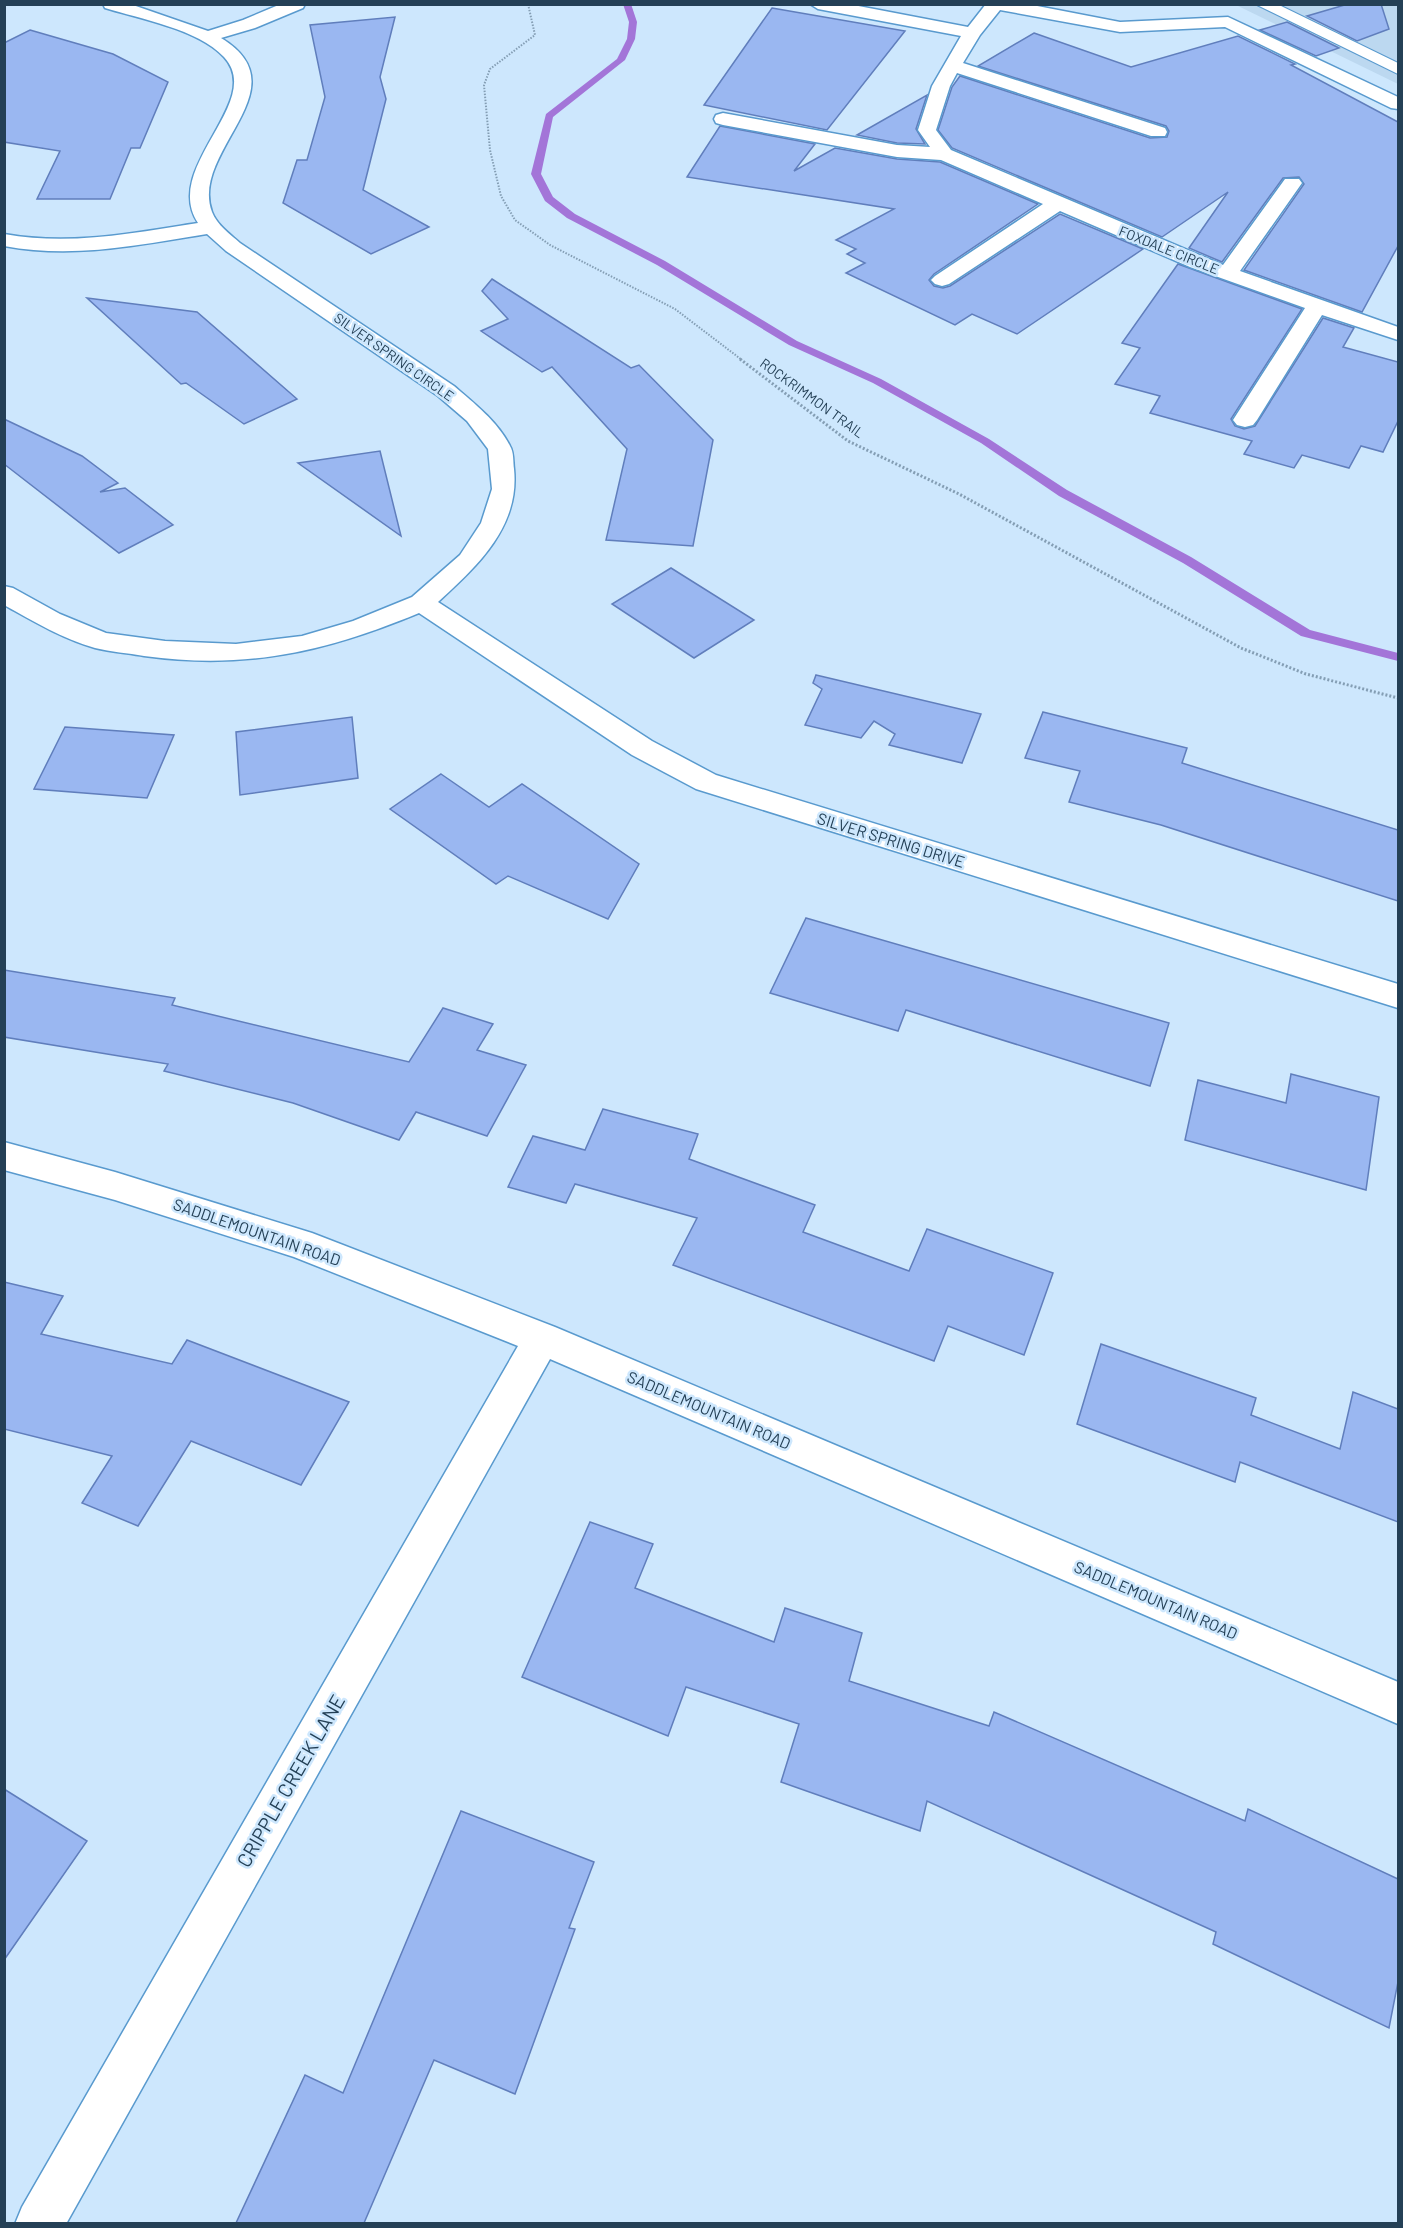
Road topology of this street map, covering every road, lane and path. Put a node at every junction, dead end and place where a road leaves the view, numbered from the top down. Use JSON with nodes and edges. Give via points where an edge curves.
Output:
{"nodes":[{"id":1,"x":111,"y":4,"type":"edge"},
{"id":2,"x":297,"y":4,"type":"edge"},
{"id":3,"x":528,"y":4,"type":"edge"},
{"id":4,"x":818,"y":4,"type":"edge"},
{"id":5,"x":996,"y":4,"type":"edge"},
{"id":6,"x":1189,"y":4,"type":"edge"},
{"id":7,"x":1263,"y":4,"type":"edge"},
{"id":8,"x":1198,"y":23,"type":"junction"},
{"id":9,"x":972,"y":33,"type":"junction"},
{"id":10,"x":207,"y":37,"type":"junction"},
{"id":11,"x":953,"y":66,"type":"junction"},
{"id":12,"x":1396,"y":66,"type":"edge"},
{"id":13,"x":1398,"y":104,"type":"edge"},
{"id":14,"x":723,"y":119,"type":"dead end"},
{"id":15,"x":1158,"y":132,"type":"dead end"},
{"id":16,"x":944,"y":154,"type":"junction"},
{"id":17,"x":1292,"y":183,"type":"dead end"},
{"id":18,"x":1058,"y":204,"type":"junction"},
{"id":19,"x":212,"y":227,"type":"junction"},
{"id":20,"x":4,"y":240,"type":"edge"},
{"id":21,"x":1227,"y":274,"type":"junction"},
{"id":22,"x":942,"y":280,"type":"dead end"},
{"id":23,"x":1317,"y":306,"type":"junction"},
{"id":24,"x":1398,"y":334,"type":"edge"},
{"id":25,"x":1245,"y":420,"type":"dead end"},
{"id":26,"x":4,"y":594,"type":"edge"},
{"id":27,"x":421,"y":603,"type":"junction"},
{"id":28,"x":1398,"y":698,"type":"edge"},
{"id":29,"x":1398,"y":996,"type":"edge"},
{"id":30,"x":4,"y":1156,"type":"edge"},
{"id":31,"x":542,"y":1340,"type":"junction"},
{"id":32,"x":1398,"y":1703,"type":"edge"},
{"id":33,"x":39,"y":2223,"type":"edge"}],
"edges":[{"from":1,"to":10,"type":"street","name":"SILVER SPRING CIRCLE"},
{"from":2,"to":10,"type":"street"},
{"from":3,"to":28,"type":"path","name":"ROCKRIMMON TRAIL","via":[[535,35],[490,69],[484,85],[490,150],[501,196],[515,220],[550,245],[675,309],[848,441],[959,494],[1240,648],[1306,675]]},
{"from":4,"to":9,"type":"street"},
{"from":5,"to":8,"type":"street","via":[[1120,27]]},
{"from":5,"to":9,"type":"street"},
{"from":6,"to":8,"type":"street"},
{"from":7,"to":12,"type":"lane"},
{"from":8,"to":13,"type":"street","via":[[1228,22]]},
{"from":9,"to":11,"type":"street"},
{"from":10,"to":19,"type":"street","name":"SILVER SPRING CIRCLE","via":[[231,53],[244,73],[243,93],[208,157],[202,176],[201,209]]},
{"from":11,"to":15,"type":"street"},
{"from":11,"to":16,"type":"street","via":[[941,86],[927,130]]},
{"from":14,"to":16,"type":"street","name":"FOXDALE CIRCLE","via":[[897,151]]},
{"from":16,"to":18,"type":"street","name":"FOXDALE CIRCLE"},
{"from":17,"to":21,"type":"street"},
{"from":18,"to":21,"type":"street","name":"FOXDALE CIRCLE"},
{"from":18,"to":22,"type":"street"},
{"from":19,"to":20,"type":"street","via":[[96,245],[37,246]]},
{"from":19,"to":27,"type":"street","name":"SILVER SPRING CIRCLE","via":[[233,247],[446,391],[475,416],[500,448],[504,489],[493,523],[469,560]]},
{"from":21,"to":23,"type":"street","name":"FOXDALE CIRCLE"},
{"from":23,"to":24,"type":"street","name":"FOXDALE CIRCLE"},
{"from":23,"to":25,"type":"street"},
{"from":26,"to":27,"type":"street","name":"SILVER SPRING CIRCLE","via":[[101,641],[165,650],[236,653],[303,644],[362,627]]},
{"from":27,"to":29,"type":"street","name":"SILVER SPRING DRIVE","via":[[642,748],[706,782]]},
{"from":30,"to":31,"type":"street","name":"SADDLEMOUNTAIN ROAD","via":[[116,1186],[300,1244]]},
{"from":31,"to":32,"type":"street","name":"SADDLEMOUNTAIN ROAD"},
{"from":31,"to":33,"type":"street","name":"CRIPPLE CREEK LANE"}]}
